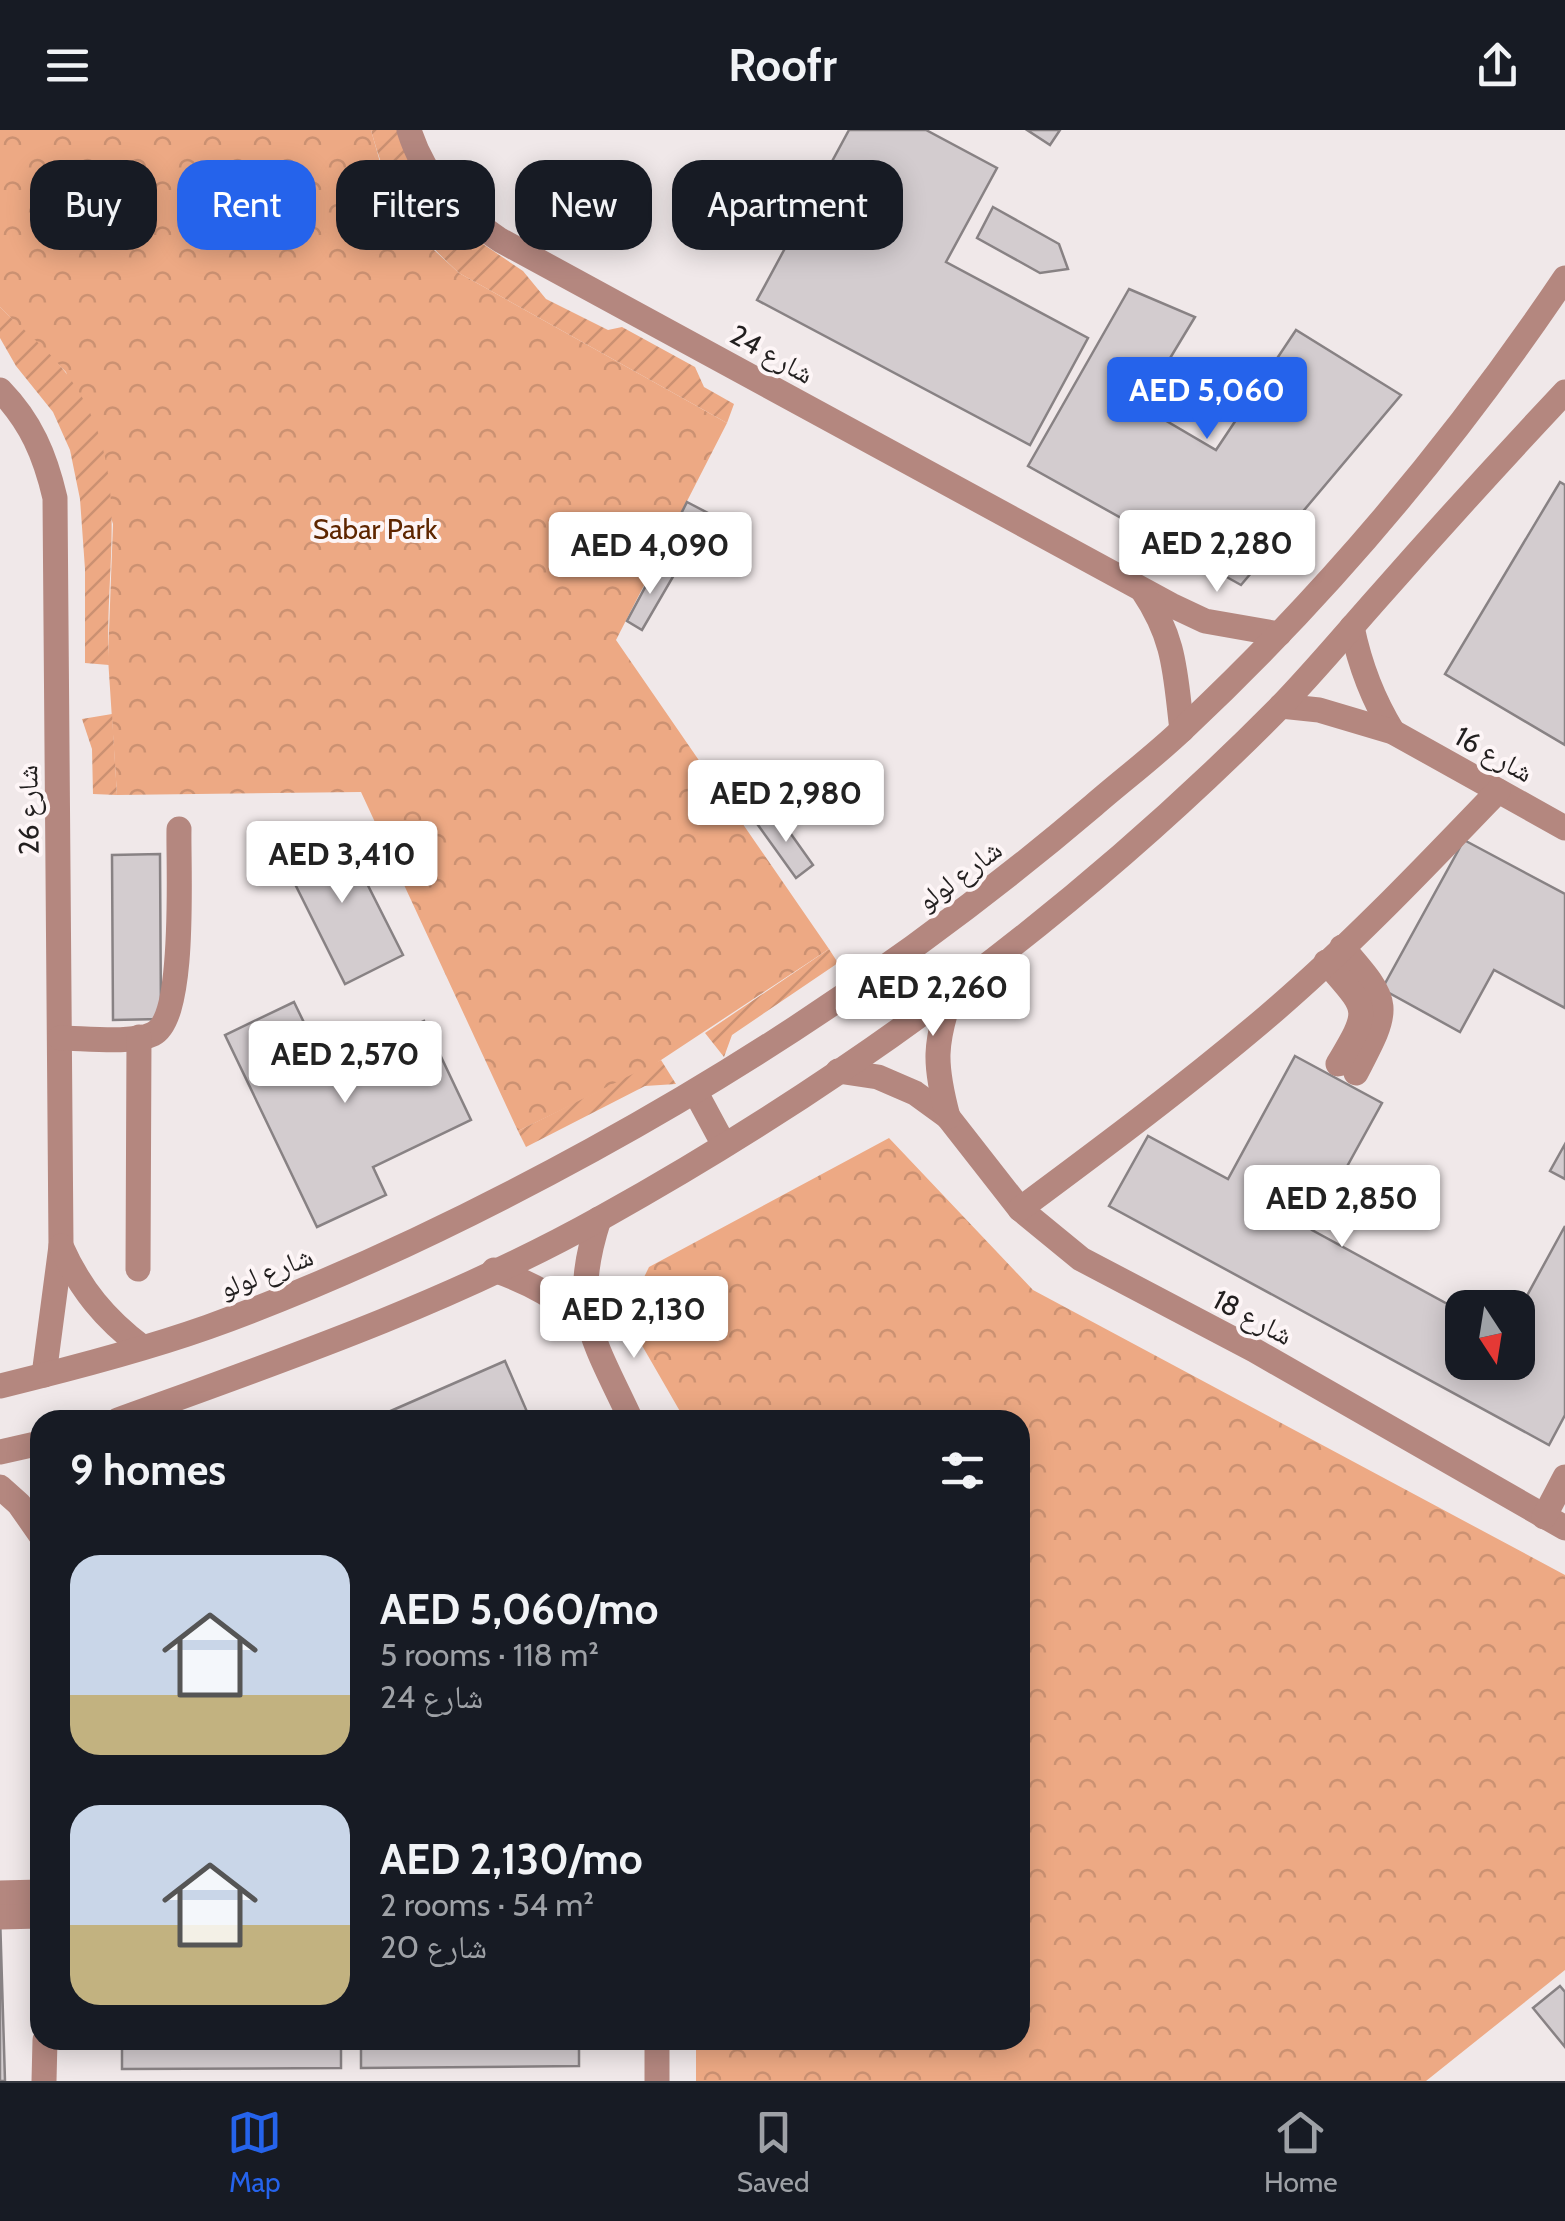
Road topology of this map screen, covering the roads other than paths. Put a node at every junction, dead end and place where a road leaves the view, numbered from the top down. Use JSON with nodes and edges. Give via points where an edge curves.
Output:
{"nodes":[{"id":1,"x":408,"y":130,"type":"edge"},
{"id":2,"x":1565,"y":278,"type":"edge"},
{"id":3,"x":0,"y":390,"type":"edge"},
{"id":4,"x":1565,"y":392,"type":"edge"},
{"id":5,"x":1144,"y":591,"type":"junction"},
{"id":6,"x":1352,"y":627,"type":"junction"},
{"id":7,"x":1279,"y":634,"type":"junction"},
{"id":8,"x":1281,"y":706,"type":"junction"},
{"id":9,"x":1182,"y":730,"type":"junction"},
{"id":10,"x":1393,"y":732,"type":"junction"},
{"id":11,"x":1498,"y":790,"type":"junction"},
{"id":12,"x":1565,"y":828,"type":"edge"},
{"id":13,"x":178,"y":829,"type":"dead end"},
{"id":14,"x":1334,"y":954,"type":"junction"},
{"id":15,"x":952,"y":992,"type":"junction"},
{"id":16,"x":139,"y":1037,"type":"junction"},
{"id":17,"x":60,"y":1038,"type":"junction"},
{"id":18,"x":1347,"y":1068,"type":"dead end"},
{"id":19,"x":838,"y":1070,"type":"junction"},
{"id":20,"x":696,"y":1093,"type":"junction"},
{"id":21,"x":948,"y":1117,"type":"junction"},
{"id":22,"x":724,"y":1144,"type":"junction"},
{"id":23,"x":1020,"y":1209,"type":"junction"},
{"id":24,"x":599,"y":1219,"type":"junction"},
{"id":25,"x":62,"y":1246,"type":"junction"},
{"id":26,"x":138,"y":1269,"type":"dead end"},
{"id":27,"x":494,"y":1270,"type":"junction"},
{"id":28,"x":587,"y":1324,"type":"junction"},
{"id":29,"x":142,"y":1348,"type":"junction"},
{"id":30,"x":44,"y":1376,"type":"junction"},
{"id":31,"x":0,"y":1386,"type":"edge"},
{"id":32,"x":146,"y":1410,"type":"edge"},
{"id":33,"x":626,"y":1410,"type":"edge"},
{"id":34,"x":30,"y":1445,"type":"edge"},
{"id":35,"x":0,"y":1452,"type":"edge"},
{"id":36,"x":1565,"y":1477,"type":"edge"},
{"id":37,"x":0,"y":1487,"type":"edge"},
{"id":38,"x":30,"y":1520,"type":"edge"},
{"id":39,"x":1554,"y":1522,"type":"edge"},
{"id":40,"x":30,"y":1892,"type":"edge"},
{"id":41,"x":0,"y":1894,"type":"edge"},
{"id":42,"x":30,"y":1916,"type":"edge"},
{"id":43,"x":0,"y":1918,"type":"edge"},
{"id":44,"x":45,"y":2050,"type":"edge"},
{"id":45,"x":657,"y":2050,"type":"edge"},
{"id":46,"x":44,"y":2081,"type":"edge"},
{"id":47,"x":657,"y":2081,"type":"edge"}],
"edges":[{"from":1,"to":5,"type":"street","name":"شارع 24","via":[[436,187],[500,240]]},
{"from":2,"to":7,"type":"street","name":"شارع لولو","via":[[1456,429]]},
{"from":3,"to":17,"type":"street","name":"شارع 26","via":[[29,424],[55,498]]},
{"from":4,"to":6,"type":"street"},
{"from":5,"to":7,"type":"street","name":"شارع 24","via":[[1205,621]]},
{"from":5,"to":9,"type":"street","via":[[1172,648]]},
{"from":6,"to":8,"type":"street"},
{"from":6,"to":10,"type":"street","via":[[1373,700]]},
{"from":7,"to":9,"type":"street","name":"شارع لولو"},
{"from":8,"to":10,"type":"street","name":"شارع 16"},
{"from":8,"to":15,"type":"street","via":[[1066,902]]},
{"from":9,"to":20,"type":"street","name":"شارع لولو","via":[[1036,854],[870,980]]},
{"from":10,"to":11,"type":"street","name":"شارع 16"},
{"from":11,"to":12,"type":"street","name":"شارع 16"},
{"from":11,"to":14,"type":"street"},
{"from":13,"to":16,"type":"street","via":[[173,996],[166,1022]]},
{"from":14,"to":18,"type":"street","via":[[1363,1013]]},
{"from":14,"to":23,"type":"street","via":[[1148,1114]]},
{"from":15,"to":19,"type":"street"},
{"from":15,"to":21,"type":"street","name":"شارع 18","via":[[938,1033],[937,1062]]},
{"from":16,"to":17,"type":"street"},
{"from":16,"to":26,"type":"street"},
{"from":17,"to":25,"type":"street","name":"شارع 26"},
{"from":19,"to":21,"type":"street","name":"شارع 18","via":[[915,1093]]},
{"from":19,"to":22,"type":"street"},
{"from":20,"to":22,"type":"street"},
{"from":20,"to":29,"type":"street","name":"شارع لولو","via":[[372,1262]]},
{"from":21,"to":23,"type":"street","name":"شارع 18"},
{"from":22,"to":24,"type":"street"},
{"from":23,"to":39,"type":"street","name":"شارع 18","via":[[1081,1259]]},
{"from":24,"to":27,"type":"street"},
{"from":24,"to":28,"type":"street","via":[[588,1253]]},
{"from":25,"to":29,"type":"street","name":"شارع 26","via":[[96,1306]]},
{"from":25,"to":30,"type":"street","name":"شارع 26"},
{"from":27,"to":28,"type":"street","via":[[529,1282]]},
{"from":27,"to":32,"type":"street","via":[[270,1366]]},
{"from":28,"to":33,"type":"street"},
{"from":29,"to":30,"type":"street","name":"شارع لولو"},
{"from":30,"to":31,"type":"street","name":"شارع لولو"},
{"from":34,"to":35,"type":"street"},
{"from":36,"to":39,"type":"street"},
{"from":37,"to":38,"type":"street"},
{"from":40,"to":41,"type":"street"},
{"from":42,"to":43,"type":"street"},
{"from":44,"to":46,"type":"street"},
{"from":45,"to":47,"type":"street"}]}
